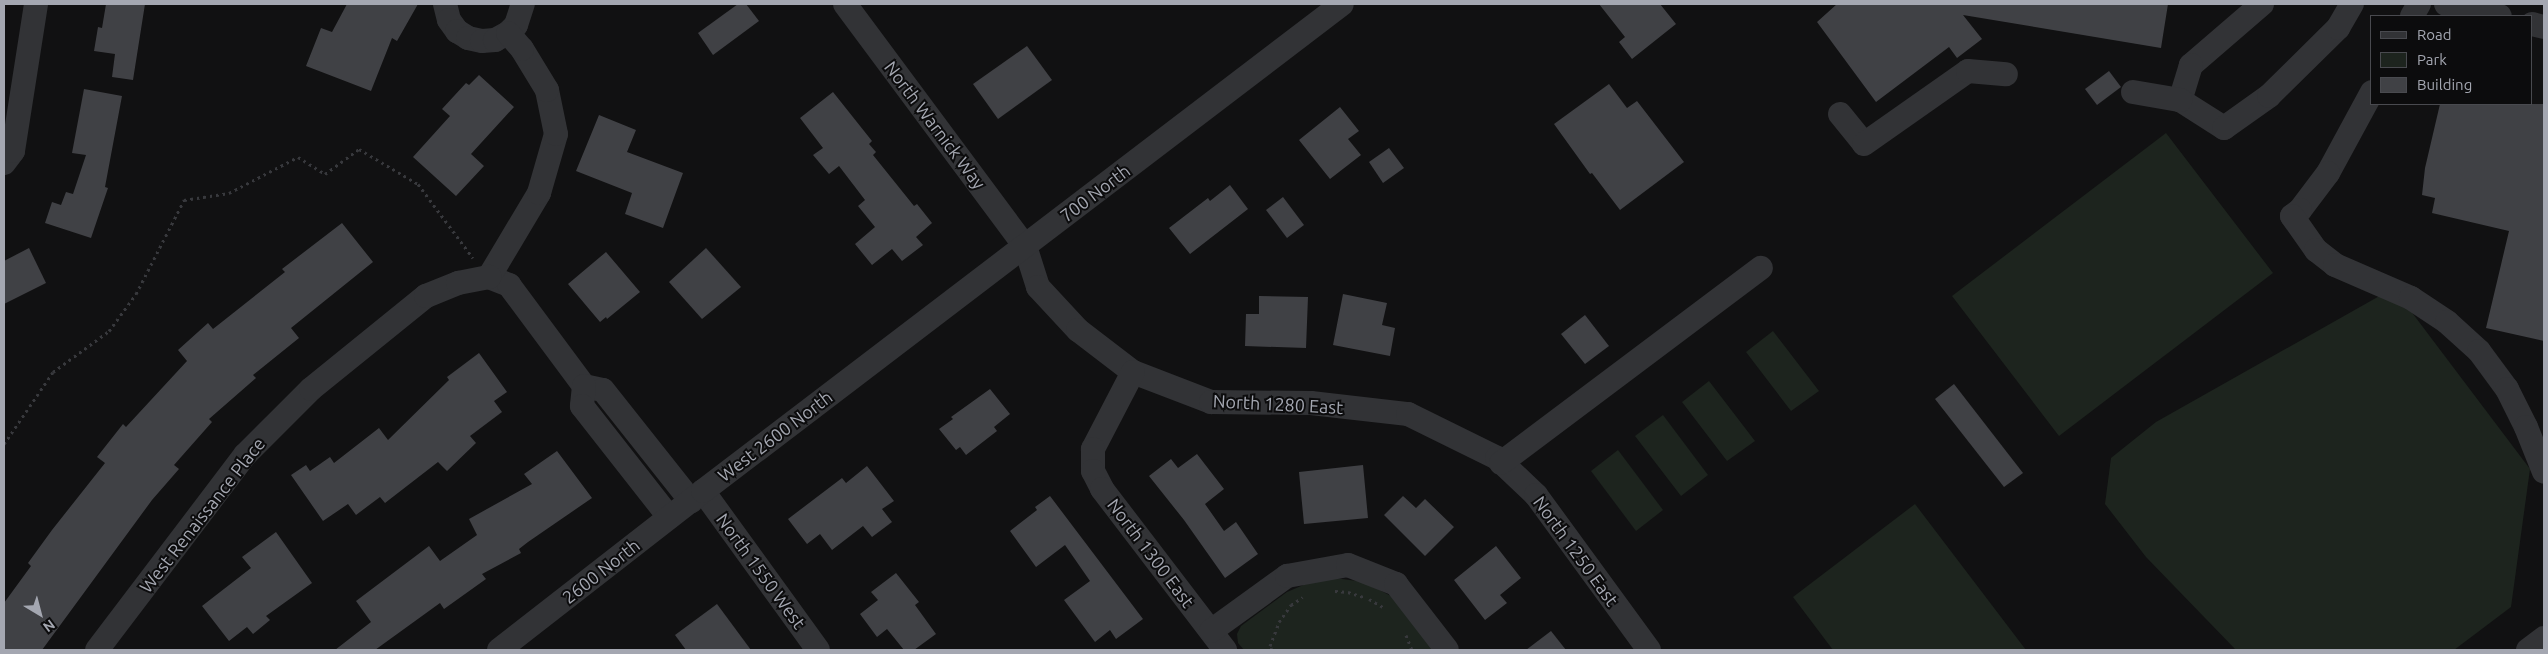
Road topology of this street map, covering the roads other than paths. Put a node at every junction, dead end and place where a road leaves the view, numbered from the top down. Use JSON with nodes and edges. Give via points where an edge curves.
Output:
{"nodes":[{"id":1,"x":36,"y":4,"type":"edge"},
{"id":2,"x":445,"y":4,"type":"edge"},
{"id":3,"x":523,"y":4,"type":"edge"},
{"id":4,"x":845,"y":4,"type":"edge"},
{"id":5,"x":1342,"y":4,"type":"edge"},
{"id":6,"x":2262,"y":4,"type":"edge"},
{"id":7,"x":2352,"y":4,"type":"edge"},
{"id":8,"x":2419,"y":4,"type":"edge"},
{"id":9,"x":2446,"y":4,"type":"edge"},
{"id":10,"x":2413,"y":15,"type":"edge"},
{"id":11,"x":2496,"y":15,"type":"edge"},
{"id":12,"x":508,"y":33,"type":"junction"},
{"id":13,"x":2006,"y":74,"type":"dead end"},
{"id":14,"x":2133,"y":92,"type":"dead end"},
{"id":15,"x":2370,"y":96,"type":"edge"},
{"id":16,"x":2180,"y":100,"type":"junction"},
{"id":17,"x":1840,"y":114,"type":"dead end"},
{"id":18,"x":4,"y":164,"type":"edge"},
{"id":19,"x":1025,"y":246,"type":"junction"},
{"id":20,"x":1761,"y":268,"type":"dead end"},
{"id":21,"x":489,"y":278,"type":"junction"},
{"id":22,"x":1132,"y":372,"type":"junction"},
{"id":23,"x":848,"y":382,"type":"joint"},
{"id":24,"x":584,"y":386,"type":"junction"},
{"id":25,"x":1499,"y":461,"type":"junction"},
{"id":26,"x":2544,"y":472,"type":"edge"},
{"id":27,"x":697,"y":496,"type":"junction"},
{"id":28,"x":669,"y":517,"type":"junction"},
{"id":29,"x":1211,"y":631,"type":"junction"},
{"id":30,"x":2544,"y":638,"type":"edge"},
{"id":31,"x":97,"y":650,"type":"edge"},
{"id":32,"x":499,"y":650,"type":"edge"},
{"id":33,"x":818,"y":650,"type":"edge"},
{"id":34,"x":1225,"y":650,"type":"edge"},
{"id":35,"x":1447,"y":650,"type":"edge"},
{"id":36,"x":1649,"y":650,"type":"edge"},
{"id":37,"x":2528,"y":650,"type":"edge"}],
"edges":[{"from":1,"to":18,"type":"street","via":[[13,151]]},
{"from":2,"to":12,"type":"street","via":[[449,20],[468,38],[489,40]]},
{"from":3,"to":12,"type":"street","via":[[516,25]]},
{"from":4,"to":19,"type":"street","name":"North Warnick Way"},
{"from":5,"to":19,"type":"street","name":"700 North"},
{"from":6,"to":16,"type":"street","via":[[2191,64]]},
{"from":7,"to":16,"type":"street","via":[[2338,28],[2269,96],[2224,128]]},
{"from":8,"to":10,"type":"street"},
{"from":9,"to":11,"type":"street"},
{"from":12,"to":21,"type":"street","via":[[522,49],[547,90],[556,134],[539,193]]},
{"from":13,"to":17,"type":"street","via":[[1968,71],[1864,144]]},
{"from":14,"to":16,"type":"street"},
{"from":15,"to":26,"type":"street","via":[[2328,173],[2292,216],[2316,250],[2335,265],[2411,298],[2447,322],[2479,351],[2507,389]]},
{"from":19,"to":22,"type":"street","name":"North 1280 East","via":[[1038,287],[1078,330]]},
{"from":19,"to":23,"type":"street","name":"700 North"},
{"from":20,"to":25,"type":"street"},
{"from":21,"to":24,"type":"street","via":[[509,285]]},
{"from":21,"to":31,"type":"street","name":"West Renaissance Place","via":[[458,283],[426,296],[311,389],[246,455]]},
{"from":22,"to":25,"type":"street","name":"North 1280 East","via":[[1211,402],[1311,403],[1408,414]]},
{"from":22,"to":29,"type":"street","name":"North 1300 East","via":[[1093,449],[1093,471],[1102,489]]},
{"from":23,"to":27,"type":"street","name":"West 2600 North"},
{"from":24,"to":27,"type":"street","name":"North 1550 West","via":[[603,390]]},
{"from":24,"to":28,"type":"street","via":[[582,406]]},
{"from":25,"to":36,"type":"street","name":"North 1250 East","via":[[1536,495]]},
{"from":27,"to":28,"type":"street","name":"2600 North"},
{"from":27,"to":33,"type":"street","name":"North 1550 West"},
{"from":28,"to":32,"type":"street","name":"2600 North"},
{"from":29,"to":34,"type":"street","name":"North 1300 East"},
{"from":29,"to":35,"type":"street","via":[[1287,576],[1348,565],[1396,584]]},
{"from":30,"to":37,"type":"street"}]}
